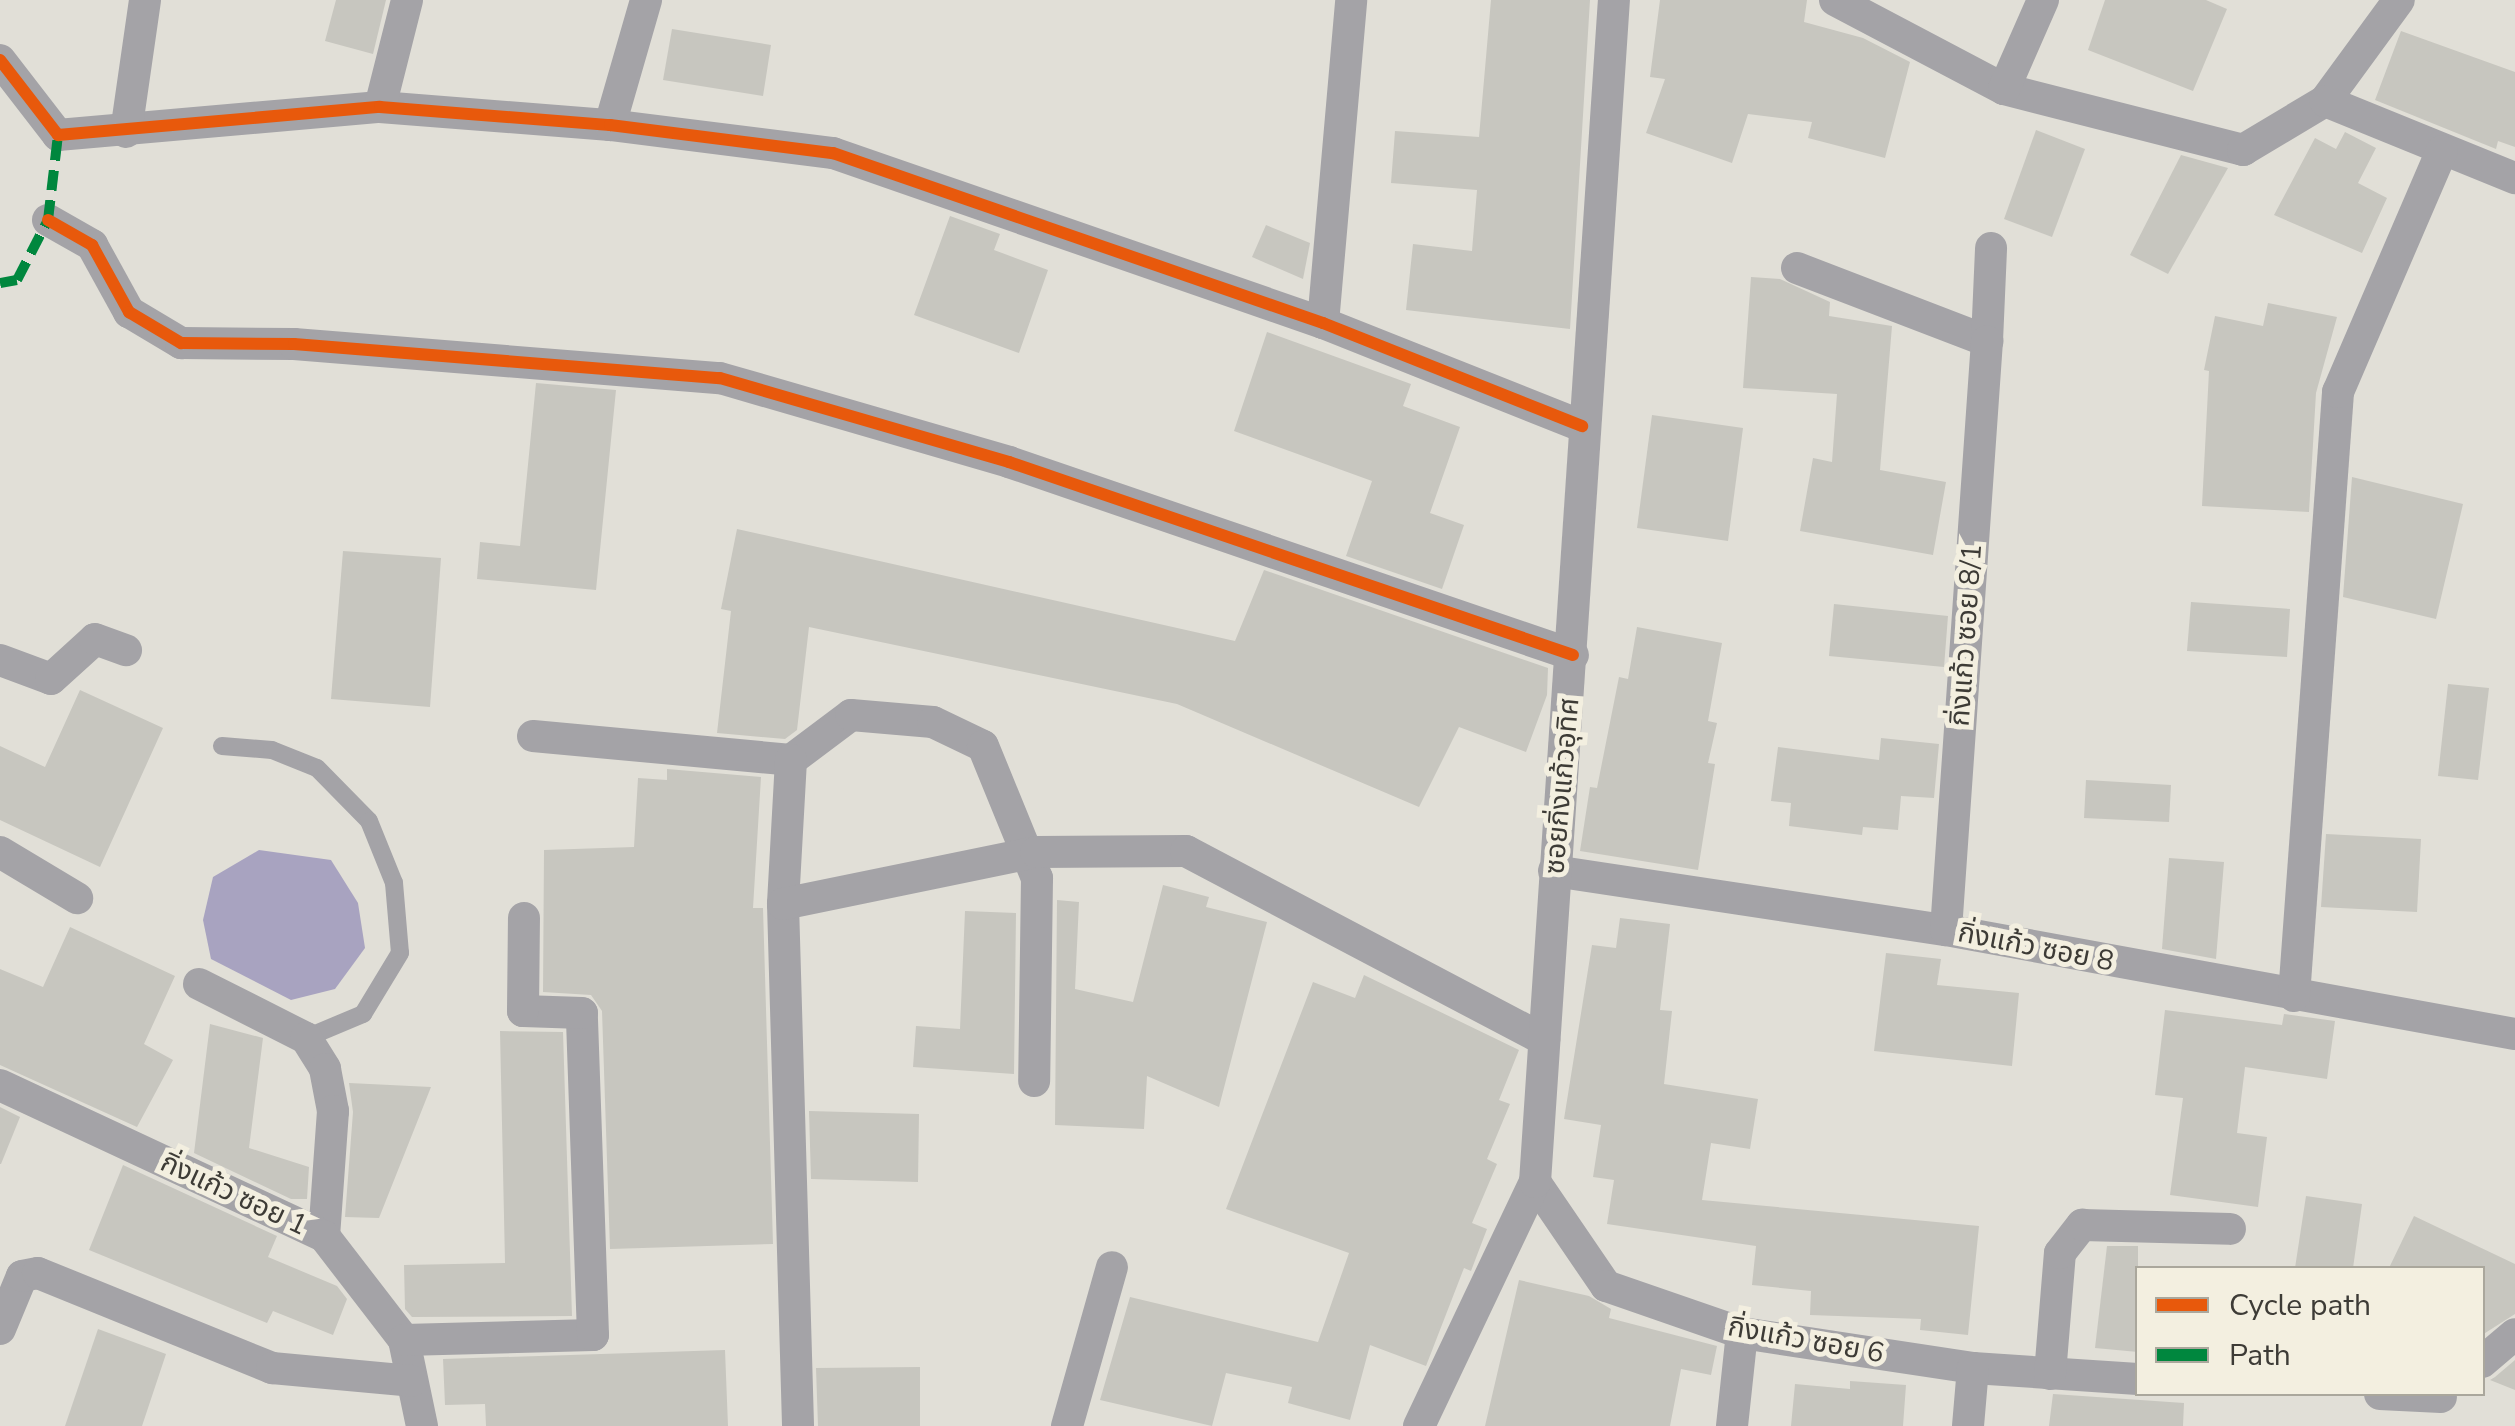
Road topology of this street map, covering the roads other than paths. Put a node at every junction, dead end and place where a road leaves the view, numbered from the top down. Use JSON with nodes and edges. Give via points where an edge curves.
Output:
{"nodes":[{"id":1,"x":144,"y":0,"type":"edge"},
{"id":2,"x":407,"y":0,"type":"edge"},
{"id":3,"x":646,"y":0,"type":"edge"},
{"id":4,"x":1351,"y":0,"type":"edge"},
{"id":5,"x":1614,"y":0,"type":"edge"},
{"id":6,"x":1835,"y":0,"type":"edge"},
{"id":7,"x":2043,"y":0,"type":"edge"},
{"id":8,"x":2399,"y":0,"type":"edge"},
{"id":9,"x":0,"y":60,"type":"edge"},
{"id":10,"x":2004,"y":89,"type":"junction"},
{"id":11,"x":2325,"y":101,"type":"junction"},
{"id":12,"x":380,"y":107,"type":"junction"},
{"id":13,"x":610,"y":125,"type":"junction"},
{"id":14,"x":126,"y":132,"type":"junction"},
{"id":15,"x":2442,"y":152,"type":"junction"},
{"id":16,"x":2515,"y":178,"type":"edge"},
{"id":17,"x":48,"y":220,"type":"dead end"},
{"id":18,"x":1991,"y":248,"type":"dead end"},
{"id":19,"x":1797,"y":268,"type":"dead end"},
{"id":20,"x":1324,"y":323,"type":"junction"},
{"id":21,"x":1987,"y":341,"type":"junction"},
{"id":22,"x":1582,"y":426,"type":"junction"},
{"id":23,"x":126,"y":650,"type":"dead end"},
{"id":24,"x":1573,"y":655,"type":"junction"},
{"id":25,"x":0,"y":660,"type":"edge"},
{"id":26,"x":533,"y":736,"type":"dead end"},
{"id":27,"x":222,"y":746,"type":"dead end"},
{"id":28,"x":791,"y":760,"type":"junction"},
{"id":29,"x":0,"y":852,"type":"edge"},
{"id":30,"x":1027,"y":854,"type":"junction"},
{"id":31,"x":1554,"y":872,"type":"junction"},
{"id":32,"x":77,"y":898,"type":"dead end"},
{"id":33,"x":783,"y":904,"type":"junction"},
{"id":34,"x":524,"y":918,"type":"dead end"},
{"id":35,"x":1946,"y":930,"type":"junction"},
{"id":36,"x":200,"y":984,"type":"dead end"},
{"id":37,"x":2294,"y":996,"type":"junction"},
{"id":38,"x":2515,"y":1034,"type":"edge"},
{"id":39,"x":306,"y":1038,"type":"junction"},
{"id":40,"x":1544,"y":1040,"type":"junction"},
{"id":41,"x":1034,"y":1082,"type":"dead end"},
{"id":42,"x":0,"y":1084,"type":"edge"},
{"id":43,"x":1534,"y":1182,"type":"junction"},
{"id":44,"x":2230,"y":1229,"type":"dead end"},
{"id":45,"x":324,"y":1236,"type":"junction"},
{"id":46,"x":1112,"y":1267,"type":"dead end"},
{"id":47,"x":0,"y":1329,"type":"edge"},
{"id":48,"x":1742,"y":1334,"type":"junction"},
{"id":49,"x":2515,"y":1334,"type":"edge"},
{"id":50,"x":404,"y":1340,"type":"junction"},
{"id":51,"x":2485,"y":1359,"type":"edge"},
{"id":52,"x":1973,"y":1368,"type":"junction"},
{"id":53,"x":2050,"y":1374,"type":"junction"},
{"id":54,"x":2135,"y":1380,"type":"edge"},
{"id":55,"x":411,"y":1381,"type":"junction"},
{"id":56,"x":2391,"y":1396,"type":"edge"},
{"id":57,"x":2441,"y":1405,"type":"edge"},
{"id":58,"x":422,"y":1426,"type":"edge"},
{"id":59,"x":798,"y":1426,"type":"edge"},
{"id":60,"x":1067,"y":1426,"type":"edge"},
{"id":61,"x":1419,"y":1426,"type":"edge"},
{"id":62,"x":1732,"y":1426,"type":"edge"},
{"id":63,"x":1968,"y":1426,"type":"edge"}],
"edges":[{"from":1,"to":14,"type":"street"},
{"from":2,"to":12,"type":"street"},
{"from":3,"to":13,"type":"street"},
{"from":4,"to":20,"type":"street"},
{"from":5,"to":22,"type":"street","name":"ซอยกิ่งแก้วอุทิศ"},
{"from":6,"to":10,"type":"street"},
{"from":7,"to":10,"type":"street"},
{"from":8,"to":11,"type":"street"},
{"from":9,"to":14,"type":"street","via":[[58,135]]},
{"from":10,"to":11,"type":"street","via":[[2244,150]]},
{"from":11,"to":15,"type":"street"},
{"from":12,"to":13,"type":"street"},
{"from":12,"to":14,"type":"street"},
{"from":13,"to":20,"type":"street","via":[[833,153]]},
{"from":15,"to":16,"type":"street"},
{"from":15,"to":37,"type":"street","via":[[2338,392]]},
{"from":17,"to":24,"type":"street","via":[[92,245],[129,312],[181,343],[294,344],[720,378],[1009,462]]},
{"from":18,"to":21,"type":"street","name":"กิ่งแก้ว ซอย 8/1"},
{"from":19,"to":21,"type":"street"},
{"from":20,"to":22,"type":"street"},
{"from":21,"to":35,"type":"street","name":"กิ่งแก้ว ซอย 8/1"},
{"from":22,"to":24,"type":"street","name":"ซอยกิ่งแก้วอุทิศ"},
{"from":23,"to":25,"type":"street","via":[[95,639],[52,679]]},
{"from":24,"to":31,"type":"street","name":"ซอยกิ่งแก้วอุทิศ"},
{"from":26,"to":28,"type":"street"},
{"from":27,"to":39,"type":"lane","via":[[272,750],[317,768],[369,821],[394,884],[400,952],[362,1014]]},
{"from":28,"to":30,"type":"street","via":[[851,714],[933,722],[983,746]]},
{"from":28,"to":33,"type":"street"},
{"from":29,"to":32,"type":"street"},
{"from":30,"to":33,"type":"street"},
{"from":30,"to":40,"type":"street","via":[[1186,851]]},
{"from":30,"to":41,"type":"street","via":[[1037,878]]},
{"from":31,"to":35,"type":"street","name":"กิ่งแก้ว ซอย 8"},
{"from":31,"to":40,"type":"street","name":"ซอยกิ่งแก้วอุทิศ"},
{"from":33,"to":59,"type":"street"},
{"from":34,"to":50,"type":"street","via":[[523,1011],[582,1013],[593,1335]]},
{"from":35,"to":37,"type":"street","name":"กิ่งแก้ว ซอย 8"},
{"from":36,"to":39,"type":"street"},
{"from":37,"to":38,"type":"street","name":"กิ่งแก้ว ซอย 8"},
{"from":39,"to":45,"type":"street","via":[[325,1069],[333,1110]]},
{"from":40,"to":43,"type":"street","name":"ซอยกิ่งแก้วอุทิศ"},
{"from":42,"to":45,"type":"street","name":"กิ่งแก้ว ซอย 1"},
{"from":43,"to":48,"type":"street","name":"กิ่งแก้ว ซอย 6","via":[[1606,1286]]},
{"from":43,"to":61,"type":"street","name":"ซอยกิ่งแก้วอุทิศ"},
{"from":44,"to":53,"type":"street","via":[[2082,1225],[2060,1253]]},
{"from":45,"to":50,"type":"street","name":"กิ่งแก้ว ซอย 1"},
{"from":46,"to":60,"type":"street"},
{"from":47,"to":55,"type":"street","via":[[22,1276],[38,1273],[272,1368]]},
{"from":48,"to":52,"type":"street","name":"กิ่งแก้ว ซอย 6"},
{"from":48,"to":62,"type":"street"},
{"from":49,"to":51,"type":"street"},
{"from":50,"to":55,"type":"street","name":"กิ่งแก้ว ซอย 1"},
{"from":52,"to":53,"type":"street","name":"กิ่งแก้ว ซอย 6"},
{"from":52,"to":63,"type":"street"},
{"from":53,"to":54,"type":"street","name":"กิ่งแก้ว ซอย 6"},
{"from":55,"to":58,"type":"street","name":"กิ่งแก้ว ซอย 1"},
{"from":56,"to":57,"type":"street"}]}
